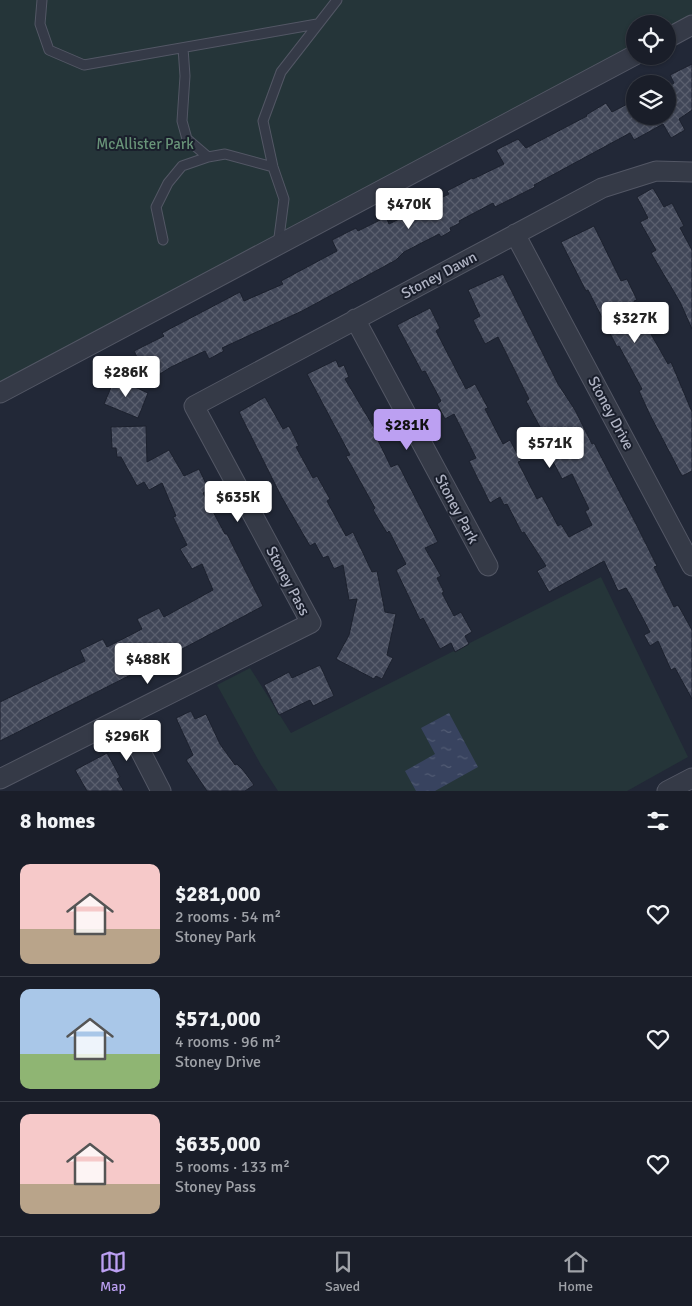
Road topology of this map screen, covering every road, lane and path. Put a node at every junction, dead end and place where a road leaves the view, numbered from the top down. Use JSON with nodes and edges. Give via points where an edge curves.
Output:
{"nodes":[{"id":1,"x":42,"y":0,"type":"edge"},
{"id":2,"x":337,"y":0,"type":"edge"},
{"id":3,"x":317,"y":24,"type":"junction"},
{"id":4,"x":692,"y":25,"type":"edge"},
{"id":5,"x":676,"y":34,"type":"edge"},
{"id":6,"x":183,"y":48,"type":"junction"},
{"id":7,"x":626,"y":60,"type":"edge"},
{"id":8,"x":208,"y":157,"type":"junction"},
{"id":9,"x":273,"y":167,"type":"junction"},
{"id":10,"x":692,"y":172,"type":"edge"},
{"id":11,"x":515,"y":234,"type":"junction"},
{"id":12,"x":163,"y":240,"type":"dead end"},
{"id":13,"x":278,"y":245,"type":"junction"},
{"id":14,"x":355,"y":319,"type":"junction"},
{"id":15,"x":0,"y":393,"type":"edge"},
{"id":16,"x":194,"y":406,"type":"joint"},
{"id":17,"x":488,"y":566,"type":"dead end"},
{"id":18,"x":692,"y":566,"type":"edge"},
{"id":19,"x":123,"y":716,"type":"junction"},
{"id":20,"x":692,"y":778,"type":"edge"},
{"id":21,"x":0,"y":779,"type":"edge"},
{"id":22,"x":162,"y":791,"type":"edge"},
{"id":23,"x":667,"y":791,"type":"edge"}],
"edges":[{"from":1,"to":6,"type":"lane","via":[[40,24],[49,50],[84,66]]},
{"from":2,"to":3,"type":"lane"},
{"from":3,"to":6,"type":"lane"},
{"from":3,"to":9,"type":"lane","via":[[281,72],[263,121]]},
{"from":4,"to":5,"type":"street"},
{"from":6,"to":8,"type":"lane","via":[[182,121],[187,139]]},
{"from":7,"to":13,"type":"street"},
{"from":8,"to":9,"type":"lane","via":[[225,154]]},
{"from":8,"to":12,"type":"lane","via":[[182,166],[164,191],[156,207]]},
{"from":9,"to":13,"type":"lane","via":[[284,199]]},
{"from":10,"to":11,"type":"street","name":"Stoney Dawn","via":[[656,171],[624,180],[602,188]]},
{"from":11,"to":14,"type":"street","name":"Stoney Dawn"},
{"from":11,"to":18,"type":"street","name":"Stoney Drive"},
{"from":13,"to":15,"type":"street"},
{"from":14,"to":16,"type":"street","name":"Stoney Dawn"},
{"from":14,"to":17,"type":"street","name":"Stoney Park"},
{"from":16,"to":19,"type":"street","name":"Stoney Pass","via":[[311,624]]},
{"from":19,"to":21,"type":"street"},
{"from":19,"to":22,"type":"street"},
{"from":20,"to":23,"type":"street"}]}
